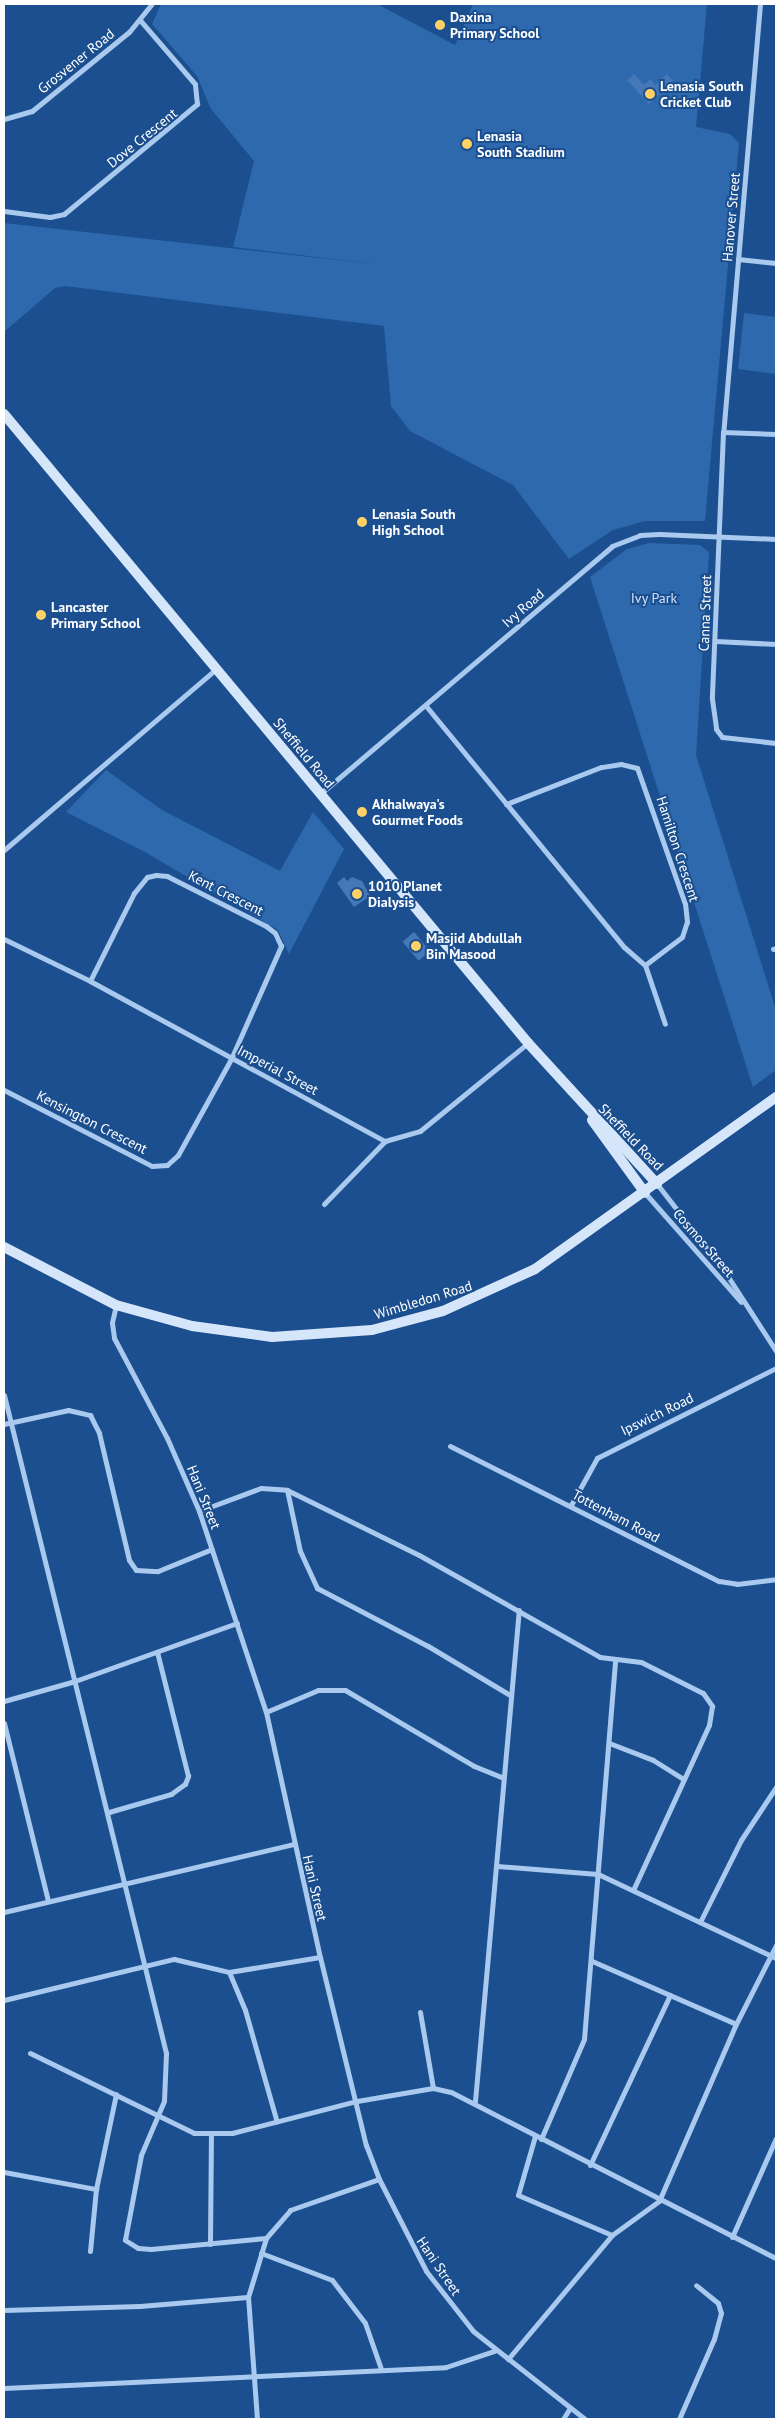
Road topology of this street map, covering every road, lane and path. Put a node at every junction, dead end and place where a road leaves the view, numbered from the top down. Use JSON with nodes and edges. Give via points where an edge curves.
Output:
{"nodes":[{"id":1,"x":152,"y":4,"type":"edge"},
{"id":2,"x":760,"y":4,"type":"edge"},
{"id":3,"x":140,"y":20,"type":"junction"},
{"id":4,"x":4,"y":119,"type":"edge"},
{"id":5,"x":4,"y":211,"type":"edge"},
{"id":6,"x":738,"y":258,"type":"junction"},
{"id":7,"x":776,"y":262,"type":"edge"},
{"id":8,"x":4,"y":414,"type":"edge"},
{"id":9,"x":723,"y":432,"type":"junction"},
{"id":10,"x":776,"y":434,"type":"edge"},
{"id":11,"x":718,"y":537,"type":"junction"},
{"id":12,"x":776,"y":539,"type":"edge"},
{"id":13,"x":715,"y":641,"type":"junction"},
{"id":14,"x":776,"y":644,"type":"edge"},
{"id":15,"x":216,"y":668,"type":"junction"},
{"id":16,"x":426,"y":706,"type":"junction"},
{"id":17,"x":776,"y":743,"type":"edge"},
{"id":18,"x":320,"y":794,"type":"junction"},
{"id":19,"x":506,"y":804,"type":"junction"},
{"id":20,"x":4,"y":850,"type":"edge"},
{"id":21,"x":4,"y":939,"type":"edge"},
{"id":22,"x":645,"y":964,"type":"junction"},
{"id":23,"x":90,"y":981,"type":"junction"},
{"id":24,"x":665,"y":1024,"type":"dead end"},
{"id":25,"x":528,"y":1043,"type":"junction"},
{"id":26,"x":231,"y":1059,"type":"junction"},
{"id":27,"x":4,"y":1090,"type":"edge"},
{"id":28,"x":776,"y":1097,"type":"edge"},
{"id":29,"x":585,"y":1109,"type":"junction"},
{"id":30,"x":385,"y":1141,"type":"junction"},
{"id":31,"x":657,"y":1184,"type":"junction"},
{"id":32,"x":645,"y":1193,"type":"junction"},
{"id":33,"x":324,"y":1204,"type":"dead end"},
{"id":34,"x":4,"y":1247,"type":"edge"},
{"id":35,"x":116,"y":1305,"type":"junction"},
{"id":36,"x":746,"y":1307,"type":"junction"},
{"id":37,"x":776,"y":1351,"type":"edge"},
{"id":38,"x":776,"y":1368,"type":"edge"},
{"id":39,"x":4,"y":1395,"type":"edge"},
{"id":40,"x":11,"y":1422,"type":"junction"},
{"id":41,"x":4,"y":1424,"type":"edge"},
{"id":42,"x":450,"y":1446,"type":"dead end"},
{"id":43,"x":287,"y":1490,"type":"junction"},
{"id":44,"x":571,"y":1504,"type":"junction"},
{"id":45,"x":199,"y":1511,"type":"junction"},
{"id":46,"x":212,"y":1549,"type":"junction"},
{"id":47,"x":776,"y":1579,"type":"edge"},
{"id":48,"x":519,"y":1610,"type":"junction"},
{"id":49,"x":237,"y":1623,"type":"junction"},
{"id":50,"x":157,"y":1652,"type":"junction"},
{"id":51,"x":615,"y":1661,"type":"junction"},
{"id":52,"x":75,"y":1681,"type":"junction"},
{"id":53,"x":510,"y":1695,"type":"junction"},
{"id":54,"x":4,"y":1701,"type":"edge"},
{"id":55,"x":266,"y":1712,"type":"junction"},
{"id":56,"x":4,"y":1723,"type":"edge"},
{"id":57,"x":609,"y":1743,"type":"junction"},
{"id":58,"x":503,"y":1778,"type":"junction"},
{"id":59,"x":683,"y":1778,"type":"junction"},
{"id":60,"x":776,"y":1786,"type":"edge"},
{"id":61,"x":774,"y":1793,"type":"edge"},
{"id":62,"x":109,"y":1812,"type":"junction"},
{"id":63,"x":293,"y":1844,"type":"junction"},
{"id":64,"x":497,"y":1866,"type":"junction"},
{"id":65,"x":598,"y":1874,"type":"junction"},
{"id":66,"x":126,"y":1884,"type":"junction"},
{"id":67,"x":633,"y":1890,"type":"junction"},
{"id":68,"x":48,"y":1901,"type":"junction"},
{"id":69,"x":4,"y":1912,"type":"edge"},
{"id":70,"x":700,"y":1922,"type":"junction"},
{"id":71,"x":776,"y":1945,"type":"edge"},
{"id":72,"x":320,"y":1957,"type":"junction"},
{"id":73,"x":774,"y":1957,"type":"edge"},
{"id":74,"x":592,"y":1960,"type":"junction"},
{"id":75,"x":144,"y":1965,"type":"junction"},
{"id":76,"x":229,"y":1972,"type":"junction"},
{"id":77,"x":670,"y":1996,"type":"junction"},
{"id":78,"x":4,"y":2000,"type":"edge"},
{"id":79,"x":420,"y":2012,"type":"dead end"},
{"id":80,"x":736,"y":2024,"type":"junction"},
{"id":81,"x":30,"y":2053,"type":"dead end"},
{"id":82,"x":433,"y":2088,"type":"junction"},
{"id":83,"x":116,"y":2094,"type":"junction"},
{"id":84,"x":357,"y":2101,"type":"junction"},
{"id":85,"x":475,"y":2102,"type":"junction"},
{"id":86,"x":159,"y":2113,"type":"junction"},
{"id":87,"x":277,"y":2122,"type":"junction"},
{"id":88,"x":211,"y":2134,"type":"junction"},
{"id":89,"x":535,"y":2136,"type":"junction"},
{"id":90,"x":776,"y":2138,"type":"edge"},
{"id":91,"x":541,"y":2139,"type":"junction"},
{"id":92,"x":590,"y":2165,"type":"junction"},
{"id":93,"x":4,"y":2172,"type":"edge"},
{"id":94,"x":379,"y":2179,"type":"junction"},
{"id":95,"x":96,"y":2189,"type":"junction"},
{"id":96,"x":658,"y":2201,"type":"junction"},
{"id":97,"x":612,"y":2235,"type":"junction"},
{"id":98,"x":732,"y":2237,"type":"junction"},
{"id":99,"x":266,"y":2238,"type":"junction"},
{"id":100,"x":210,"y":2244,"type":"junction"},
{"id":101,"x":90,"y":2251,"type":"dead end"},
{"id":102,"x":261,"y":2253,"type":"junction"},
{"id":103,"x":776,"y":2258,"type":"edge"},
{"id":104,"x":696,"y":2285,"type":"dead end"},
{"id":105,"x":248,"y":2297,"type":"junction"},
{"id":106,"x":4,"y":2310,"type":"edge"},
{"id":107,"x":494,"y":2351,"type":"junction"},
{"id":108,"x":508,"y":2359,"type":"junction"},
{"id":109,"x":381,"y":2369,"type":"junction"},
{"id":110,"x":254,"y":2376,"type":"junction"},
{"id":111,"x":4,"y":2388,"type":"edge"},
{"id":112,"x":570,"y":2408,"type":"junction"},
{"id":113,"x":257,"y":2419,"type":"edge"},
{"id":114,"x":563,"y":2419,"type":"edge"},
{"id":115,"x":585,"y":2419,"type":"edge"},
{"id":116,"x":679,"y":2419,"type":"edge"}],
"edges":[{"from":1,"to":3,"type":"street","name":"Grosvener Road"},
{"from":2,"to":6,"type":"street","name":"Hanover Street"},
{"from":3,"to":4,"type":"street","name":"Grosvener Road","via":[[32,111]]},
{"from":3,"to":5,"type":"street","name":"Dove Crescent","via":[[195,84],[197,104],[64,214],[50,217]]},
{"from":6,"to":7,"type":"street"},
{"from":6,"to":9,"type":"street","name":"Hanover Street"},
{"from":8,"to":15,"type":"street","name":"Sheffield Road"},
{"from":9,"to":10,"type":"street"},
{"from":9,"to":11,"type":"street","name":"Canna Street"},
{"from":11,"to":12,"type":"street","name":"Ivy Road"},
{"from":11,"to":13,"type":"street","name":"Canna Street"},
{"from":11,"to":16,"type":"street","name":"Ivy Road","via":[[640,535],[612,546]]},
{"from":13,"to":14,"type":"street"},
{"from":13,"to":17,"type":"street","name":"Canna Street","via":[[712,699],[718,734],[733,742]]},
{"from":15,"to":18,"type":"street","name":"Sheffield Road"},
{"from":15,"to":20,"type":"street"},
{"from":16,"to":18,"type":"street","name":"Ivy Road"},
{"from":16,"to":19,"type":"street"},
{"from":18,"to":25,"type":"street","name":"Sheffield Road"},
{"from":19,"to":22,"type":"street","via":[[624,947]]},
{"from":19,"to":22,"type":"street","name":"Hamilton Crescent","via":[[601,768],[621,764],[637,768],[685,904],[687,922],[682,937]]},
{"from":21,"to":23,"type":"street","name":"Imperial Street"},
{"from":22,"to":24,"type":"street"},
{"from":23,"to":26,"type":"street","name":"Imperial Street"},
{"from":23,"to":26,"type":"street","name":"Kent Crescent","via":[[134,893],[147,877],[156,874],[266,926],[279,939],[280,954]]},
{"from":25,"to":29,"type":"street","name":"Sheffield Road"},
{"from":25,"to":30,"type":"street","via":[[420,1131]]},
{"from":26,"to":27,"type":"street","name":"Kensington Crescent","via":[[178,1155],[161,1167]]},
{"from":26,"to":30,"type":"street","name":"Imperial Street"},
{"from":28,"to":31,"type":"street","name":"Wimbledon Road"},
{"from":29,"to":31,"type":"street","name":"Sheffield Road"},
{"from":29,"to":32,"type":"street","name":"Sheffield Road"},
{"from":30,"to":33,"type":"street"},
{"from":31,"to":32,"type":"street","name":"Wimbledon Road"},
{"from":31,"to":36,"type":"street","name":"Cosmos Street","via":[[723,1269]]},
{"from":32,"to":35,"type":"street","name":"Wimbledon Road","via":[[510,1283],[443,1311],[372,1330],[310,1337],[254,1336],[192,1326]]},
{"from":32,"to":36,"type":"street","name":"Cosmos Street"},
{"from":34,"to":35,"type":"street","name":"Wimbledon Road"},
{"from":35,"to":45,"type":"street","name":"Hani Street","via":[[112,1323],[114,1338],[167,1438]]},
{"from":36,"to":37,"type":"street","name":"Cosmos Street"},
{"from":38,"to":44,"type":"street","name":"Ipswich Road","via":[[597,1458]]},
{"from":39,"to":40,"type":"street"},
{"from":40,"to":41,"type":"street"},
{"from":40,"to":46,"type":"street","via":[[68,1410],[90,1415],[99,1433],[129,1560],[136,1570],[158,1571]]},
{"from":40,"to":52,"type":"street"},
{"from":42,"to":44,"type":"street","name":"Tottenham Road"},
{"from":43,"to":45,"type":"street","via":[[261,1488]]},
{"from":43,"to":48,"type":"street","via":[[331,1508]]},
{"from":43,"to":53,"type":"street","via":[[300,1551],[316,1588],[428,1646]]},
{"from":44,"to":47,"type":"street","name":"Tottenham Road","via":[[719,1581],[737,1584]]},
{"from":45,"to":46,"type":"street","name":"Hani Street"},
{"from":46,"to":49,"type":"street","name":"Hani Street"},
{"from":48,"to":51,"type":"street","via":[[589,1652]]},
{"from":48,"to":53,"type":"street"},
{"from":49,"to":50,"type":"street"},
{"from":49,"to":55,"type":"street","name":"Hani Street"},
{"from":50,"to":52,"type":"street"},
{"from":50,"to":62,"type":"street","via":[[188,1776],[171,1794]]},
{"from":51,"to":57,"type":"street"},
{"from":51,"to":59,"type":"street","via":[[641,1662],[691,1684],[708,1698],[712,1706],[709,1725]]},
{"from":52,"to":54,"type":"street"},
{"from":52,"to":62,"type":"street"},
{"from":53,"to":58,"type":"street"},
{"from":55,"to":58,"type":"street","via":[[318,1690],[345,1690],[467,1763]]},
{"from":55,"to":63,"type":"street","name":"Hani Street"},
{"from":56,"to":68,"type":"street"},
{"from":57,"to":59,"type":"street","via":[[653,1760]]},
{"from":57,"to":65,"type":"street"},
{"from":58,"to":64,"type":"street"},
{"from":59,"to":67,"type":"street"},
{"from":60,"to":61,"type":"street"},
{"from":61,"to":70,"type":"street","via":[[740,1840]]},
{"from":62,"to":66,"type":"street"},
{"from":63,"to":66,"type":"street"},
{"from":63,"to":72,"type":"street","name":"Hani Street"},
{"from":64,"to":65,"type":"street"},
{"from":64,"to":85,"type":"street"},
{"from":65,"to":67,"type":"street"},
{"from":65,"to":74,"type":"street"},
{"from":66,"to":68,"type":"street"},
{"from":66,"to":75,"type":"street"},
{"from":67,"to":70,"type":"street"},
{"from":68,"to":69,"type":"street"},
{"from":70,"to":73,"type":"street"},
{"from":71,"to":73,"type":"street"},
{"from":72,"to":76,"type":"street"},
{"from":72,"to":84,"type":"street","name":"Hani Street"},
{"from":73,"to":80,"type":"street"},
{"from":74,"to":77,"type":"street"},
{"from":74,"to":91,"type":"street","via":[[582,2049]]},
{"from":75,"to":76,"type":"street","via":[[182,1959]]},
{"from":75,"to":78,"type":"street"},
{"from":75,"to":86,"type":"street","via":[[166,2053],[166,2089]]},
{"from":76,"to":87,"type":"street","via":[[245,2010]]},
{"from":77,"to":80,"type":"street"},
{"from":77,"to":92,"type":"street"},
{"from":79,"to":82,"type":"street"},
{"from":80,"to":96,"type":"street"},
{"from":81,"to":83,"type":"street"},
{"from":82,"to":84,"type":"street"},
{"from":82,"to":85,"type":"street"},
{"from":83,"to":86,"type":"street"},
{"from":83,"to":95,"type":"street"},
{"from":84,"to":87,"type":"street"},
{"from":84,"to":94,"type":"street","name":"Hani Street","via":[[366,2146]]},
{"from":85,"to":89,"type":"street"},
{"from":86,"to":88,"type":"street","via":[[184,2129]]},
{"from":86,"to":100,"type":"street","via":[[141,2155],[126,2240],[138,2248]]},
{"from":87,"to":88,"type":"street","via":[[250,2130]]},
{"from":88,"to":100,"type":"street"},
{"from":89,"to":91,"type":"street"},
{"from":89,"to":97,"type":"street","via":[[518,2195]]},
{"from":90,"to":98,"type":"street"},
{"from":91,"to":92,"type":"street"},
{"from":92,"to":96,"type":"street"},
{"from":93,"to":95,"type":"street"},
{"from":94,"to":99,"type":"street","via":[[290,2210]]},
{"from":94,"to":107,"type":"street","name":"Hani Street","via":[[426,2270]]},
{"from":95,"to":101,"type":"street"},
{"from":96,"to":97,"type":"street"},
{"from":96,"to":98,"type":"street"},
{"from":97,"to":108,"type":"street"},
{"from":98,"to":103,"type":"street"},
{"from":99,"to":100,"type":"street"},
{"from":99,"to":102,"type":"street"},
{"from":102,"to":105,"type":"street"},
{"from":102,"to":109,"type":"street","via":[[332,2280],[365,2323]]},
{"from":104,"to":116,"type":"street","via":[[718,2303],[721,2313],[714,2339]]},
{"from":105,"to":106,"type":"street","via":[[140,2306]]},
{"from":105,"to":110,"type":"street"},
{"from":107,"to":108,"type":"street","name":"Hani Street"},
{"from":107,"to":109,"type":"street","via":[[461,2364]]},
{"from":108,"to":112,"type":"street","name":"Hani Street"},
{"from":109,"to":110,"type":"street"},
{"from":110,"to":111,"type":"street"},
{"from":110,"to":113,"type":"street"},
{"from":112,"to":114,"type":"street"},
{"from":112,"to":115,"type":"street","name":"Hani Street"}]}
